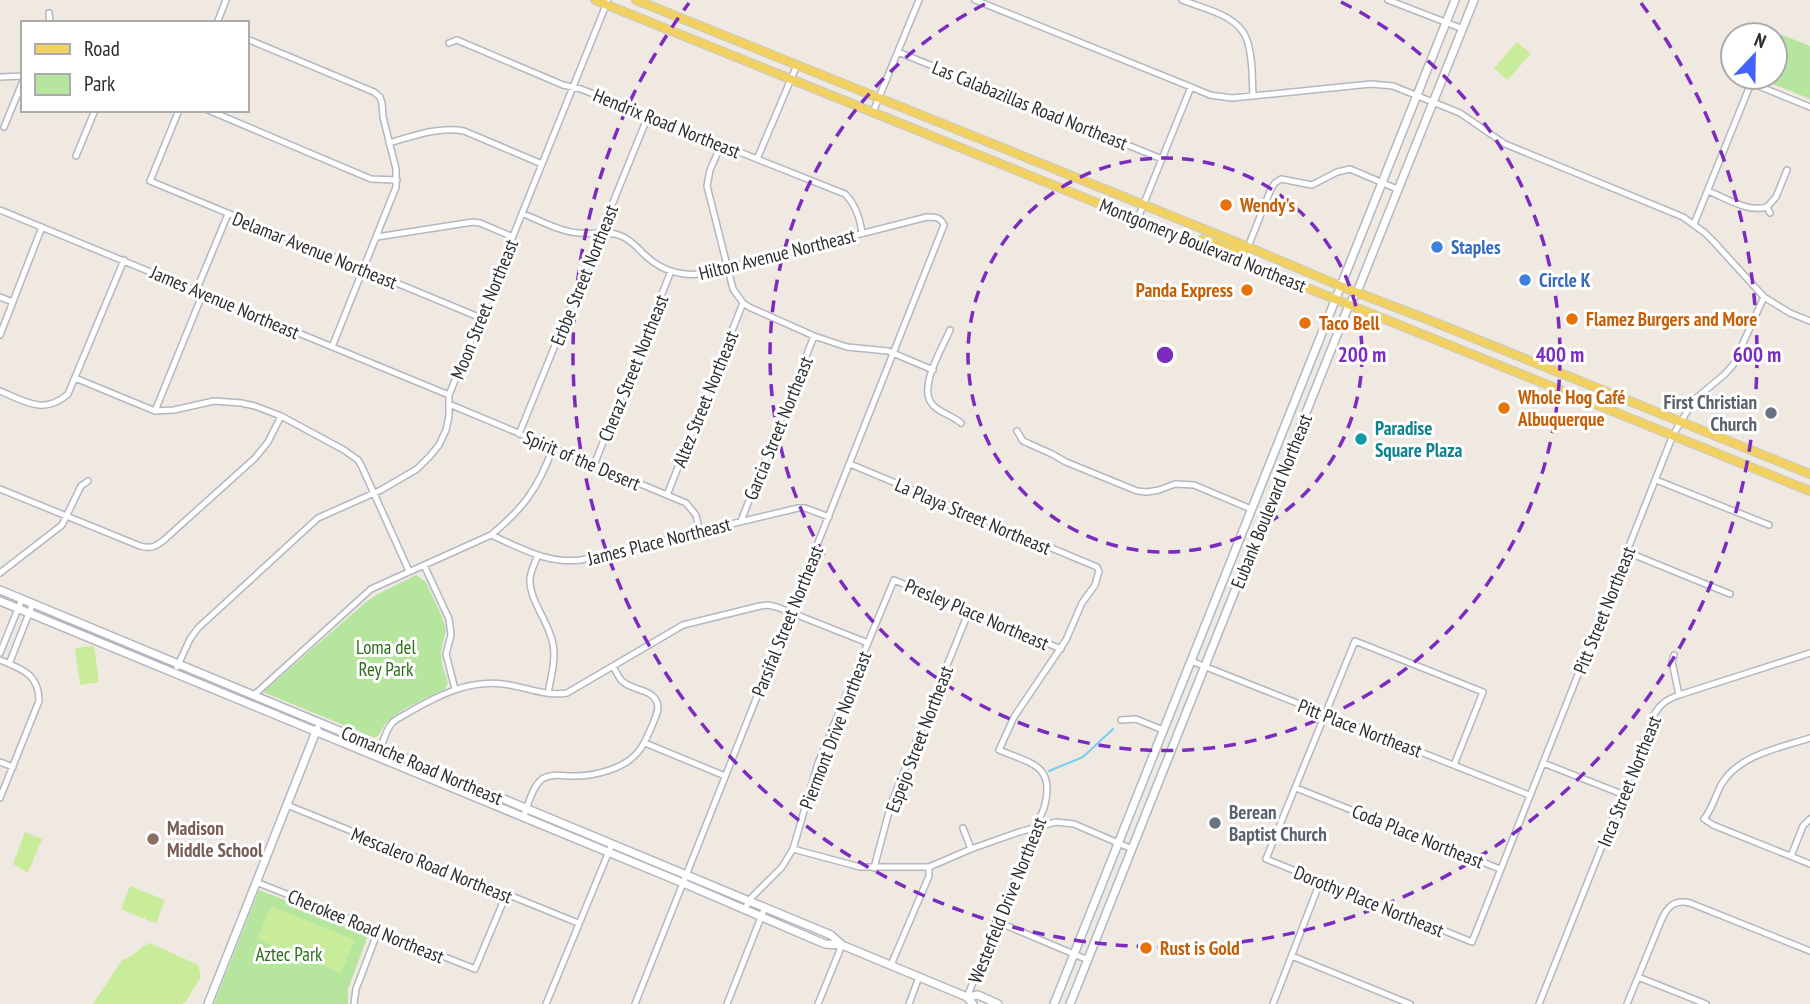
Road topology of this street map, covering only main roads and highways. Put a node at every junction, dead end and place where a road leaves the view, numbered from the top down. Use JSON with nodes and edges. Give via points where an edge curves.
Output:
{"nodes":[{"id":1,"x":595,"y":0,"type":"edge"},
{"id":2,"x":636,"y":0,"type":"edge"},
{"id":3,"x":607,"y":2,"type":"edge"},
{"id":4,"x":1198,"y":243,"type":"junction"},
{"id":5,"x":1248,"y":247,"type":"junction"},
{"id":6,"x":1810,"y":474,"type":"edge"},
{"id":7,"x":1810,"y":491,"type":"edge"}],
"edges":[{"from":1,"to":3,"type":"main road","name":"Montgomery Boulevard Northeast"},
{"from":2,"to":5,"type":"main road","name":"Montgomery Boulevard Northeast"},
{"from":3,"to":4,"type":"main road","name":"Montgomery Boulevard Northeast"},
{"from":4,"to":5,"type":"main road","via":[[1203,239],[1242,253]]},
{"from":4,"to":7,"type":"main road","name":"Montgomery Boulevard Northeast"},
{"from":5,"to":6,"type":"main road","name":"Montgomery Boulevard Northeast"}]}
